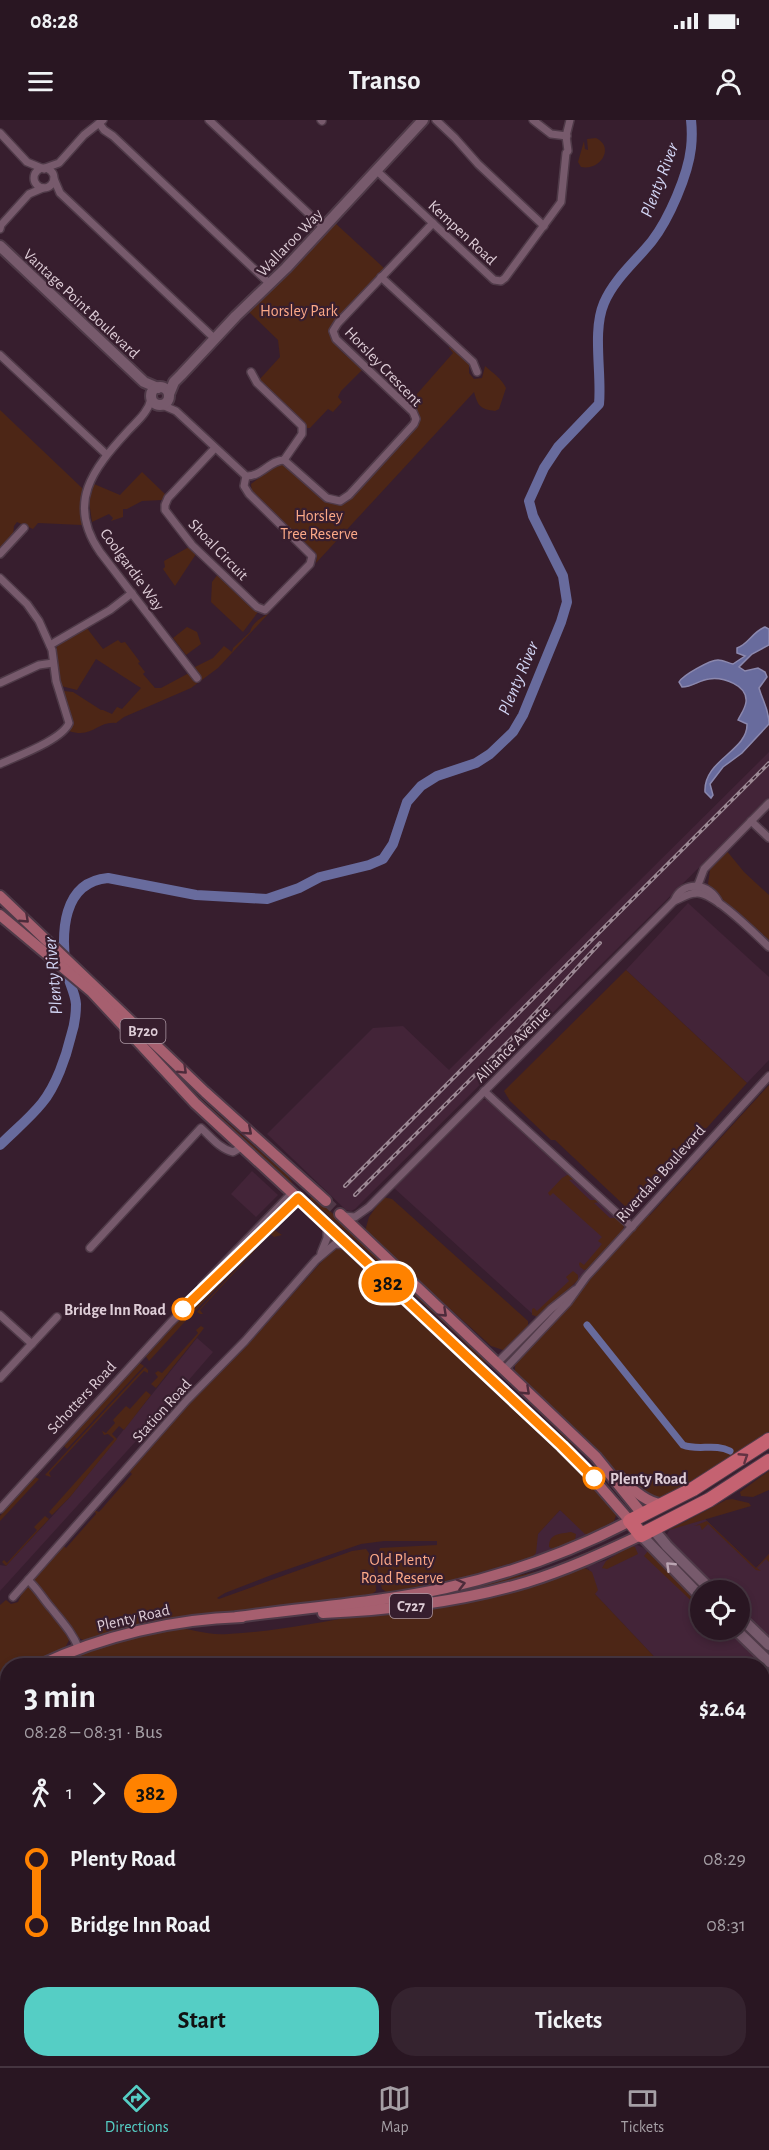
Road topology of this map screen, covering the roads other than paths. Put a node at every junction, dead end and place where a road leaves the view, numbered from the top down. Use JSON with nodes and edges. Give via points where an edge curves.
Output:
{"nodes":[{"id":1,"x":209,"y":120,"type":"edge"},
{"id":2,"x":423,"y":120,"type":"edge"},
{"id":3,"x":435,"y":120,"type":"edge"},
{"id":4,"x":534,"y":120,"type":"edge"},
{"id":5,"x":569,"y":120,"type":"edge"},
{"id":6,"x":102,"y":124,"type":"edge"},
{"id":7,"x":0,"y":133,"type":"edge"},
{"id":8,"x":564,"y":135,"type":"junction"},
{"id":9,"x":27,"y":162,"type":"junction"},
{"id":10,"x":59,"y":163,"type":"junction"},
{"id":11,"x":44,"y":169,"type":"junction"},
{"id":12,"x":377,"y":171,"type":"junction"},
{"id":13,"x":34,"y":178,"type":"junction"},
{"id":14,"x":54,"y":178,"type":"junction"},
{"id":15,"x":44,"y":188,"type":"junction"},
{"id":16,"x":60,"y":193,"type":"junction"},
{"id":17,"x":29,"y":194,"type":"junction"},
{"id":18,"x":433,"y":223,"type":"junction"},
{"id":19,"x":0,"y":226,"type":"edge"},
{"id":20,"x":544,"y":226,"type":"junction"},
{"id":21,"x":324,"y":228,"type":"junction"},
{"id":22,"x":4,"y":250,"type":"edge"},
{"id":23,"x":381,"y":277,"type":"junction"},
{"id":24,"x":270,"y":284,"type":"junction"},
{"id":25,"x":215,"y":339,"type":"junction"},
{"id":26,"x":0,"y":355,"type":"edge"},
{"id":27,"x":251,"y":372,"type":"dead end"},
{"id":28,"x":477,"y":372,"type":"dead end"},
{"id":29,"x":160,"y":397,"type":"junction"},
{"id":30,"x":215,"y":448,"type":"junction"},
{"id":31,"x":106,"y":454,"type":"junction"},
{"id":32,"x":284,"y":460,"type":"junction"},
{"id":33,"x":247,"y":476,"type":"junction"},
{"id":34,"x":21,"y":528,"type":"dead end"},
{"id":35,"x":0,"y":554,"type":"edge"},
{"id":36,"x":0,"y":578,"type":"edge"},
{"id":37,"x":132,"y":593,"type":"junction"},
{"id":38,"x":50,"y":645,"type":"junction"},
{"id":39,"x":53,"y":663,"type":"junction"},
{"id":40,"x":197,"y":678,"type":"dead end"},
{"id":41,"x":0,"y":683,"type":"edge"},
{"id":42,"x":0,"y":764,"type":"edge"},
{"id":43,"x":769,"y":803,"type":"edge"},
{"id":44,"x":751,"y":821,"type":"junction"},
{"id":45,"x":769,"y":838,"type":"edge"},
{"id":46,"x":699,"y":890,"type":"junction"},
{"id":47,"x":0,"y":896,"type":"edge"},
{"id":48,"x":0,"y":915,"type":"edge"},
{"id":49,"x":0,"y":920,"type":"edge"},
{"id":50,"x":32,"y":940,"type":"junction"},
{"id":51,"x":769,"y":947,"type":"edge"},
{"id":52,"x":769,"y":1076,"type":"edge"},
{"id":53,"x":484,"y":1091,"type":"junction"},
{"id":54,"x":242,"y":1147,"type":"junction"},
{"id":55,"x":307,"y":1183,"type":"junction"},
{"id":56,"x":295,"y":1196,"type":"junction"},
{"id":57,"x":326,"y":1201,"type":"tunnel mouth"},
{"id":58,"x":369,"y":1207,"type":"junction"},
{"id":59,"x":314,"y":1213,"type":"tunnel mouth"},
{"id":60,"x":340,"y":1214,"type":"joint"},
{"id":61,"x":327,"y":1227,"type":"joint"},
{"id":62,"x":632,"y":1227,"type":"junction"},
{"id":63,"x":358,"y":1232,"type":"junction"},
{"id":64,"x":90,"y":1248,"type":"dead end"},
{"id":65,"x":352,"y":1249,"type":"junction"},
{"id":66,"x":316,"y":1260,"type":"junction"},
{"id":67,"x":0,"y":1315,"type":"edge"},
{"id":68,"x":57,"y":1317,"type":"dead end"},
{"id":69,"x":32,"y":1344,"type":"junction"},
{"id":70,"x":501,"y":1367,"type":"junction"},
{"id":71,"x":0,"y":1378,"type":"edge"},
{"id":72,"x":490,"y":1378,"type":"junction"},
{"id":73,"x":769,"y":1440,"type":"edge"},
{"id":74,"x":596,"y":1457,"type":"junction"},
{"id":75,"x":769,"y":1461,"type":"edge"},
{"id":76,"x":721,"y":1472,"type":"junction"},
{"id":77,"x":727,"y":1490,"type":"junction"},
{"id":78,"x":665,"y":1504,"type":"junction"},
{"id":79,"x":0,"y":1509,"type":"edge"},
{"id":80,"x":637,"y":1518,"type":"junction"},
{"id":81,"x":647,"y":1532,"type":"junction"},
{"id":82,"x":28,"y":1580,"type":"junction"},
{"id":83,"x":701,"y":1580,"type":"edge"},
{"id":84,"x":690,"y":1584,"type":"edge"},
{"id":85,"x":13,"y":1597,"type":"dead end"},
{"id":86,"x":237,"y":1617,"type":"junction"},
{"id":87,"x":750,"y":1627,"type":"edge"},
{"id":88,"x":746,"y":1640,"type":"edge"},
{"id":89,"x":769,"y":1645,"type":"edge"},
{"id":90,"x":79,"y":1649,"type":"junction"},
{"id":91,"x":57,"y":1658,"type":"edge"},
{"id":92,"x":765,"y":1658,"type":"edge"}],
"edges":[{"from":1,"to":21,"type":"street"},
{"from":2,"to":12,"type":"street","name":"Wallaroo Way"},
{"from":3,"to":20,"type":"street"},
{"from":4,"to":8,"type":"street","via":[[549,133]]},
{"from":5,"to":8,"type":"street","name":"Kempen Road"},
{"from":6,"to":10,"type":"street","via":[[84,135]]},
{"from":6,"to":24,"type":"street","via":[[106,132]]},
{"from":7,"to":9,"type":"street"},
{"from":8,"to":20,"type":"street","name":"Kempen Road","via":[[568,151],[561,202]]},
{"from":9,"to":11,"type":"street"},
{"from":9,"to":13,"type":"street"},
{"from":10,"to":11,"type":"street"},
{"from":10,"to":14,"type":"street"},
{"from":11,"to":13,"type":"street","via":[[37,171]]},
{"from":11,"to":14,"type":"street","via":[[51,171]]},
{"from":12,"to":18,"type":"street","name":"Kempen Road"},
{"from":12,"to":21,"type":"street","name":"Wallaroo Way"},
{"from":13,"to":15,"type":"street","via":[[37,186]]},
{"from":13,"to":17,"type":"street"},
{"from":14,"to":15,"type":"street","via":[[52,185]]},
{"from":14,"to":16,"type":"street"},
{"from":15,"to":16,"type":"street"},
{"from":15,"to":17,"type":"street"},
{"from":16,"to":25,"type":"street"},
{"from":17,"to":19,"type":"street"},
{"from":18,"to":20,"type":"street","name":"Kempen Road","via":[[499,282]]},
{"from":18,"to":23,"type":"street","name":"Horsley Crescent"},
{"from":21,"to":24,"type":"street","name":"Wallaroo Way"},
{"from":22,"to":29,"type":"street","name":"Vantage Point Boulevard"},
{"from":23,"to":28,"type":"street","via":[[473,362]]},
{"from":23,"to":32,"type":"street","name":"Horsley Crescent","via":[[336,325],[333,336],[413,412],[415,423],[340,501],[327,498]]},
{"from":24,"to":25,"type":"street","name":"Wallaroo Way"},
{"from":25,"to":29,"type":"street","name":"Wallaroo Way"},
{"from":26,"to":31,"type":"street"},
{"from":27,"to":32,"type":"street","via":[[257,383],[300,424],[303,432]]},
{"from":29,"to":30,"type":"street"},
{"from":29,"to":31,"type":"street","name":"Coolgardie Way"},
{"from":30,"to":33,"type":"street"},
{"from":30,"to":33,"type":"street","name":"Shoal Circuit","via":[[168,498],[165,510],[192,545],[263,610],[308,566],[312,556],[251,497],[244,486]]},
{"from":31,"to":37,"type":"street","name":"Coolgardie Way","via":[[88,484],[87,523],[94,543]]},
{"from":32,"to":33,"type":"street"},
{"from":34,"to":35,"type":"street"},
{"from":36,"to":38,"type":"street","via":[[33,611]]},
{"from":37,"to":38,"type":"street"},
{"from":37,"to":40,"type":"street","name":"Coolgardie Way"},
{"from":38,"to":39,"type":"street"},
{"from":39,"to":41,"type":"street","via":[[39,665]]},
{"from":39,"to":42,"type":"street","via":[[69,725],[42,744]]},
{"from":43,"to":44,"type":"street"},
{"from":44,"to":45,"type":"street"},
{"from":44,"to":46,"type":"street","via":[[702,871]]},
{"from":46,"to":51,"type":"street"},
{"from":46,"to":53,"type":"street","name":"Alliance Avenue","via":[[683,890]]},
{"from":47,"to":55,"type":"main road","number":"B720","one_way":true,"via":[[205,1092]]},
{"from":48,"to":50,"type":"main road","number":"B720"},
{"from":49,"to":50,"type":"street"},
{"from":50,"to":54,"type":"main road","number":"B720","via":[[92,992],[195,1103]]},
{"from":52,"to":62,"type":"street","name":"Riverdale Boulevard"},
{"from":53,"to":58,"type":"street","name":"Alliance Avenue"},
{"from":53,"to":62,"type":"street"},
{"from":54,"to":56,"type":"main road","number":"B720"},
{"from":54,"to":64,"type":"street","via":[[228,1151],[201,1128]]},
{"from":55,"to":56,"type":"main road","name":"Schotters Road"},
{"from":55,"to":57,"type":"main road","number":"B720"},
{"from":56,"to":59,"type":"main road","number":"B720"},
{"from":56,"to":79,"type":"street","name":"Schotters Road","via":[[213,1274]]},
{"from":58,"to":60,"type":"street","name":"Alliance Avenue","via":[[355,1217]]},
{"from":58,"to":63,"type":"street","name":"Alliance Avenue","via":[[358,1223]]},
{"from":60,"to":63,"type":"main road"},
{"from":61,"to":65,"type":"main road"},
{"from":61,"to":66,"type":"street","name":"Station Road","via":[[327,1238]]},
{"from":62,"to":70,"type":"street","name":"Riverdale Boulevard"},
{"from":63,"to":70,"type":"main road","one_way":true},
{"from":65,"to":66,"type":"street","name":"Station Road","via":[[337,1243]]},
{"from":65,"to":72,"type":"main road"},
{"from":66,"to":82,"type":"street","name":"Station Road"},
{"from":67,"to":69,"type":"street"},
{"from":68,"to":69,"type":"street"},
{"from":69,"to":71,"type":"street"},
{"from":70,"to":72,"type":"main road","name":"Riverdale Boulevard"},
{"from":70,"to":74,"type":"main road","one_way":true},
{"from":72,"to":80,"type":"main road"},
{"from":76,"to":73,"type":"highway","name":"Plenty Road","one_way":true},
{"from":74,"to":78,"type":"main road","via":[[647,1498]]},
{"from":74,"to":80,"type":"main road"},
{"from":75,"to":77,"type":"highway","name":"Plenty Road"},
{"from":76,"to":77,"type":"highway"},
{"from":76,"to":78,"type":"highway","name":"Plenty Road"},
{"from":77,"to":81,"type":"highway","name":"Plenty Road"},
{"from":78,"to":80,"type":"highway","name":"Plenty Road"},
{"from":80,"to":81,"type":"highway"},
{"from":86,"to":80,"type":"main road","name":"Plenty Road","number":"C727","one_way":true,"via":[[446,1588],[541,1560]]},
{"from":81,"to":83,"type":"street"},
{"from":84,"to":81,"type":"street","one_way":true},
{"from":81,"to":86,"type":"main road","name":"Plenty Road","number":"C727","via":[[568,1568],[472,1596],[371,1611]]},
{"from":82,"to":85,"type":"street","name":"Station Road"},
{"from":82,"to":90,"type":"street","via":[[67,1626]]},
{"from":86,"to":90,"type":"main road","name":"Plenty Road","number":"C727","via":[[170,1625]]},
{"from":87,"to":89,"type":"street"},
{"from":88,"to":92,"type":"street"},
{"from":90,"to":91,"type":"main road","name":"Plenty Road","number":"C727"}]}
